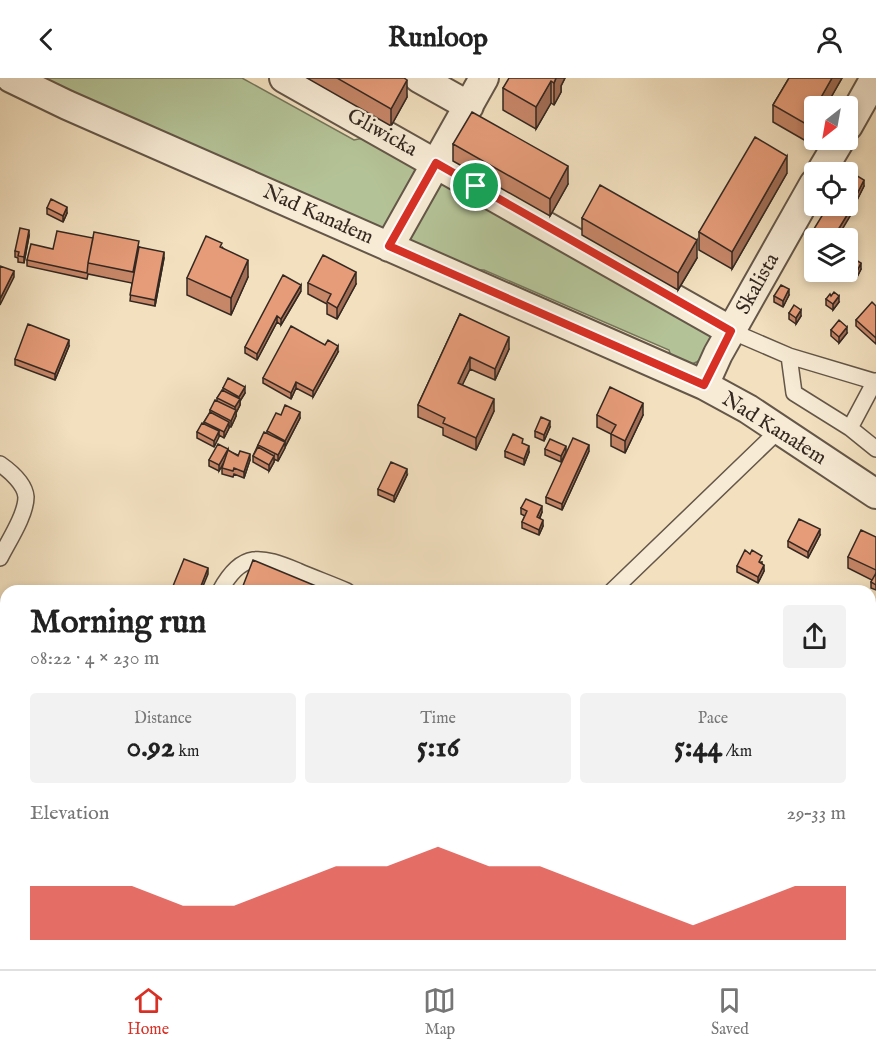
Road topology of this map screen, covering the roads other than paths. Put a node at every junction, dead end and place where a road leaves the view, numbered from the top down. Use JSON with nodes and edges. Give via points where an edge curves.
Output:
{"nodes":[{"id":1,"x":11,"y":78,"type":"edge"},
{"id":2,"x":284,"y":78,"type":"edge"},
{"id":3,"x":419,"y":78,"type":"edge"},
{"id":4,"x":484,"y":78,"type":"edge"},
{"id":5,"x":874,"y":78,"type":"edge"},
{"id":6,"x":469,"y":106,"type":"junction"},
{"id":7,"x":858,"y":108,"type":"edge"},
{"id":8,"x":436,"y":163,"type":"junction"},
{"id":9,"x":804,"y":202,"type":"edge"},
{"id":10,"x":389,"y":246,"type":"junction"},
{"id":11,"x":731,"y":331,"type":"junction"},
{"id":12,"x":789,"y":356,"type":"junction"},
{"id":13,"x":876,"y":382,"type":"edge"},
{"id":14,"x":704,"y":385,"type":"junction"},
{"id":15,"x":850,"y":428,"type":"junction"},
{"id":16,"x":779,"y":430,"type":"junction"},
{"id":17,"x":876,"y":449,"type":"edge"},
{"id":18,"x":0,"y":464,"type":"edge"},
{"id":19,"x":876,"y":494,"type":"edge"},
{"id":20,"x":0,"y":558,"type":"edge"},
{"id":21,"x":223,"y":585,"type":"edge"},
{"id":22,"x":332,"y":585,"type":"edge"},
{"id":23,"x":618,"y":585,"type":"edge"}],
"edges":[{"from":1,"to":10,"type":"street","name":"Nad Kanałem"},
{"from":2,"to":8,"type":"street","name":"Gliwicka"},
{"from":3,"to":6,"type":"street"},
{"from":4,"to":6,"type":"street"},
{"from":5,"to":7,"type":"street"},
{"from":6,"to":8,"type":"street"},
{"from":8,"to":10,"type":"street"},
{"from":8,"to":11,"type":"street","name":"Gliwicka"},
{"from":9,"to":11,"type":"street","name":"Skalista"},
{"from":10,"to":14,"type":"street","name":"Nad Kanałem"},
{"from":11,"to":12,"type":"lane"},
{"from":11,"to":14,"type":"street","name":"Skalista"},
{"from":12,"to":13,"type":"lane"},
{"from":12,"to":15,"type":"lane","via":[[794,393]]},
{"from":13,"to":15,"type":"lane"},
{"from":14,"to":16,"type":"street","name":"Nad Kanałem"},
{"from":15,"to":17,"type":"lane"},
{"from":16,"to":19,"type":"street","name":"Nad Kanałem"},
{"from":16,"to":23,"type":"lane"},
{"from":18,"to":20,"type":"lane","via":[[18,479],[26,496],[21,518]]},
{"from":21,"to":22,"type":"lane","via":[[243,563],[257,559],[273,561]]}]}
